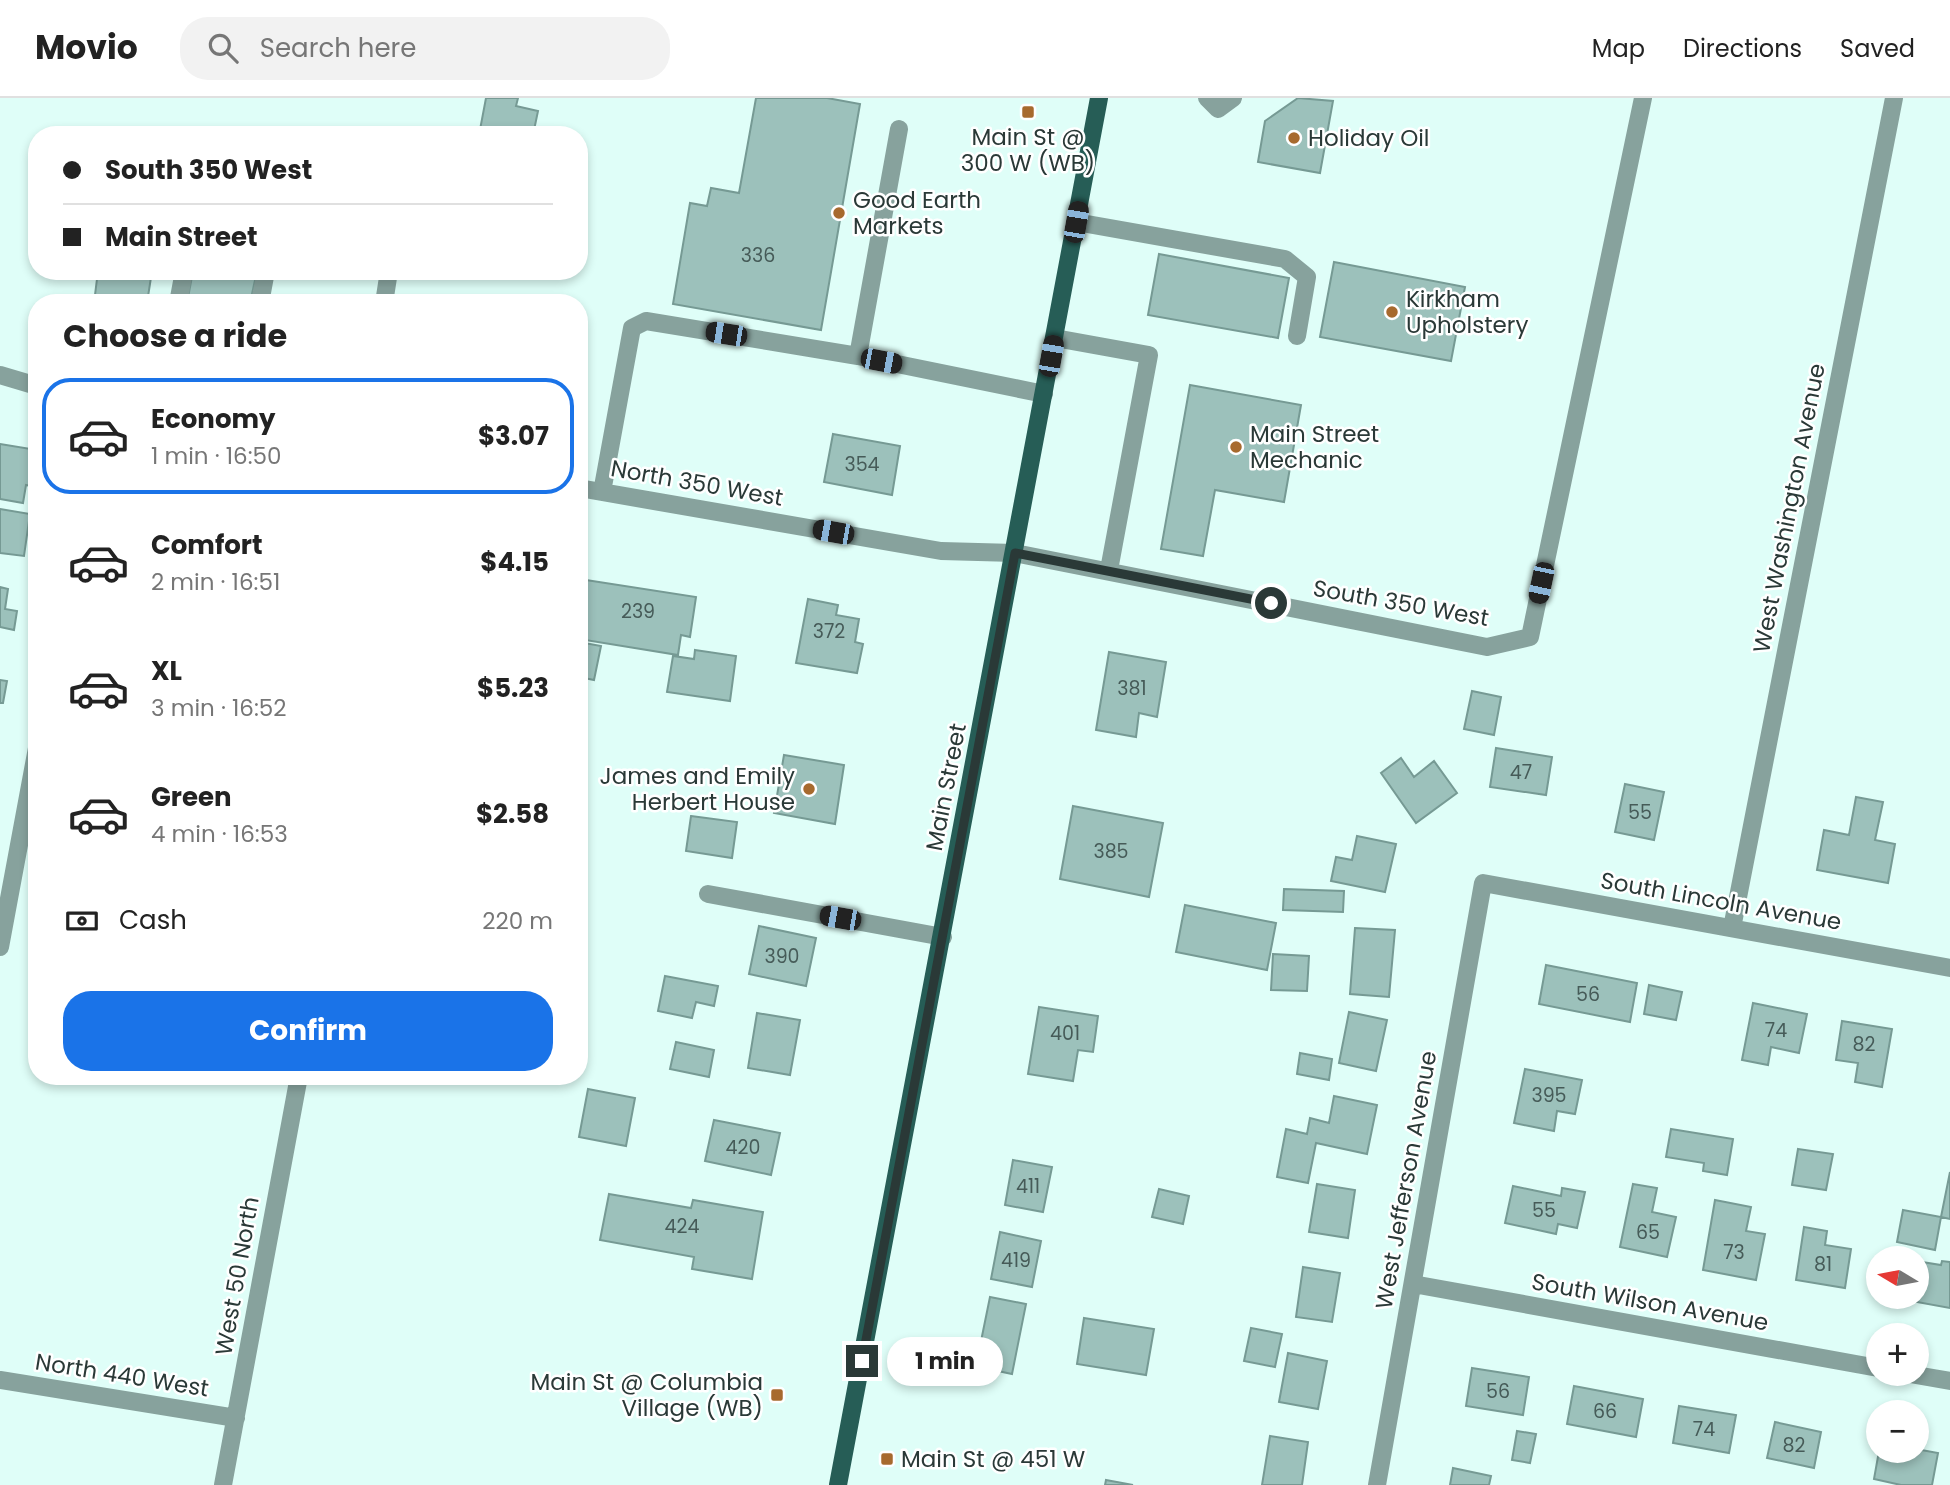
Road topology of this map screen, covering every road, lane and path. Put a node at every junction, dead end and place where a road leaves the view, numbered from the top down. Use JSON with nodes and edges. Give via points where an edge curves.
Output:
{"nodes":[{"id":1,"x":1098,"y":98,"type":"edge"},
{"id":2,"x":1208,"y":98,"type":"edge"},
{"id":3,"x":1233,"y":98,"type":"edge"},
{"id":4,"x":1643,"y":98,"type":"edge"},
{"id":5,"x":1894,"y":98,"type":"edge"},
{"id":6,"x":899,"y":129,"type":"dead end"},
{"id":7,"x":1076,"y":222,"type":"junction"},
{"id":8,"x":1297,"y":336,"type":"dead end"},
{"id":9,"x":1055,"y":338,"type":"junction"},
{"id":10,"x":858,"y":356,"type":"junction"},
{"id":11,"x":0,"y":375,"type":"edge"},
{"id":12,"x":28,"y":383,"type":"edge"},
{"id":13,"x":1044,"y":394,"type":"junction"},
{"id":14,"x":588,"y":490,"type":"edge"},
{"id":15,"x":602,"y":492,"type":"junction"},
{"id":16,"x":1015,"y":553,"type":"junction"},
{"id":17,"x":1109,"y":570,"type":"junction"},
{"id":18,"x":28,"y":796,"type":"edge"},
{"id":19,"x":1483,"y":883,"type":"joint"},
{"id":20,"x":708,"y":894,"type":"dead end"},
{"id":21,"x":1732,"y":928,"type":"junction"},
{"id":22,"x":943,"y":937,"type":"junction"},
{"id":23,"x":0,"y":947,"type":"edge"},
{"id":24,"x":1950,"y":968,"type":"edge"},
{"id":25,"x":297,"y":1085,"type":"edge"},
{"id":26,"x":1413,"y":1284,"type":"junction"},
{"id":27,"x":1866,"y":1366,"type":"edge"},
{"id":28,"x":1929,"y":1377,"type":"edge"},
{"id":29,"x":0,"y":1380,"type":"edge"},
{"id":30,"x":1950,"y":1381,"type":"edge"},
{"id":31,"x":236,"y":1418,"type":"junction"},
{"id":32,"x":223,"y":1485,"type":"edge"},
{"id":33,"x":838,"y":1485,"type":"edge"},
{"id":34,"x":1377,"y":1485,"type":"edge"}],
"edges":[{"from":1,"to":7,"type":"main road","name":"Main Street"},
{"from":2,"to":3,"type":"street","via":[[1219,109]]},
{"from":4,"to":17,"type":"street","name":"South 350 West","via":[[1530,637],[1487,647]]},
{"from":5,"to":21,"type":"street","name":"West Washington Avenue"},
{"from":6,"to":10,"type":"street"},
{"from":7,"to":8,"type":"street","via":[[1285,259],[1307,277]]},
{"from":7,"to":9,"type":"main road","name":"Main Street"},
{"from":9,"to":13,"type":"main road","name":"Main Street"},
{"from":9,"to":17,"type":"street","via":[[1149,355]]},
{"from":10,"to":13,"type":"street"},
{"from":10,"to":15,"type":"street","via":[[646,321],[639,324],[632,328]]},
{"from":11,"to":12,"type":"street"},
{"from":13,"to":16,"type":"main road","name":"Main Street"},
{"from":14,"to":15,"type":"street","name":"North 350 West"},
{"from":15,"to":16,"type":"street","name":"North 350 West","via":[[941,551]]},
{"from":16,"to":17,"type":"street","name":"South 350 West"},
{"from":16,"to":22,"type":"main road","name":"Main Street"},
{"from":18,"to":23,"type":"street"},
{"from":19,"to":21,"type":"street","name":"South Lincoln Avenue"},
{"from":19,"to":26,"type":"street","name":"West Jefferson Avenue"},
{"from":20,"to":22,"type":"street"},
{"from":21,"to":24,"type":"street","name":"South Lincoln Avenue"},
{"from":22,"to":33,"type":"main road","name":"Main Street"},
{"from":25,"to":31,"type":"street","name":"West 50 North"},
{"from":26,"to":27,"type":"street","name":"South Wilson Avenue"},
{"from":26,"to":34,"type":"street","name":"West Jefferson Avenue"},
{"from":28,"to":30,"type":"street"},
{"from":29,"to":31,"type":"street","name":"North 440 West"},
{"from":31,"to":32,"type":"street","name":"West 50 North"}]}
